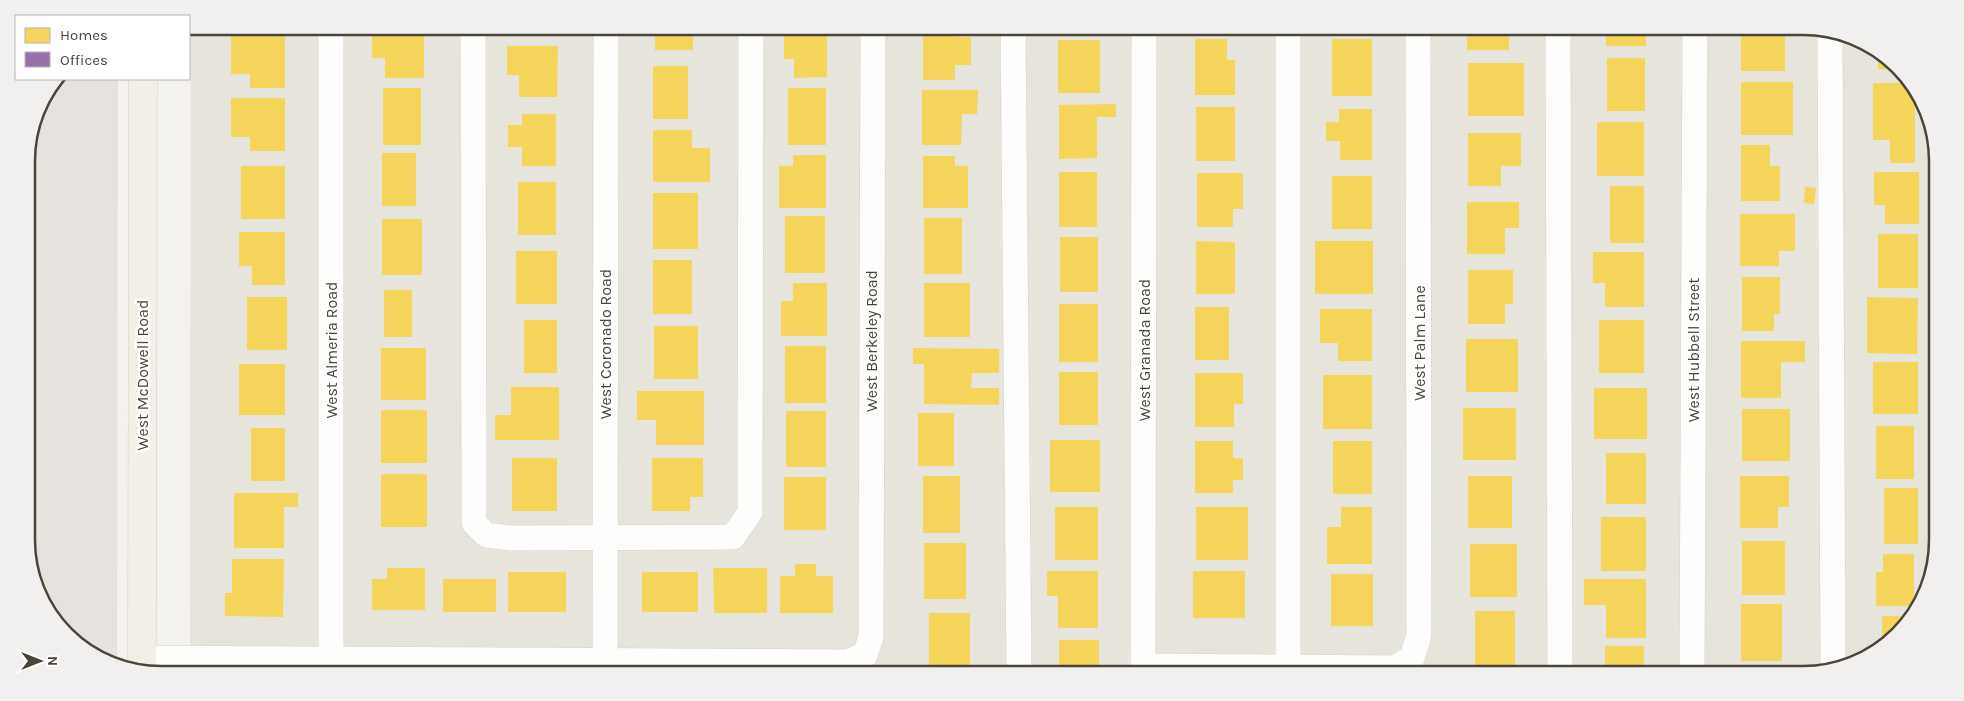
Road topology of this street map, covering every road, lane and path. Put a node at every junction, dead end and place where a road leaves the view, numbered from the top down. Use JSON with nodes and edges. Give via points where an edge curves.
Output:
{"nodes":[{"id":1,"x":331,"y":35,"type":"edge"},
{"id":2,"x":473,"y":35,"type":"edge"},
{"id":3,"x":606,"y":35,"type":"edge"},
{"id":4,"x":751,"y":35,"type":"edge"},
{"id":5,"x":872,"y":35,"type":"edge"},
{"id":6,"x":1013,"y":35,"type":"edge"},
{"id":7,"x":1144,"y":35,"type":"edge"},
{"id":8,"x":1288,"y":35,"type":"edge"},
{"id":9,"x":1418,"y":35,"type":"edge"},
{"id":10,"x":1558,"y":35,"type":"edge"},
{"id":11,"x":1694,"y":35,"type":"edge"},
{"id":12,"x":1830,"y":38,"type":"edge"},
{"id":13,"x":143,"y":80,"type":"edge"},
{"id":14,"x":605,"y":537,"type":"junction"},
{"id":15,"x":604,"y":661,"type":"junction"},
{"id":16,"x":1833,"y":662,"type":"edge"},
{"id":17,"x":142,"y":665,"type":"edge"},
{"id":18,"x":146,"y":665,"type":"edge"},
{"id":19,"x":236,"y":666,"type":"edge"},
{"id":20,"x":331,"y":666,"type":"edge"},
{"id":21,"x":376,"y":666,"type":"edge"},
{"id":22,"x":1018,"y":666,"type":"edge"},
{"id":23,"x":1143,"y":666,"type":"edge"},
{"id":24,"x":1288,"y":666,"type":"edge"},
{"id":25,"x":1398,"y":666,"type":"edge"},
{"id":26,"x":1560,"y":666,"type":"edge"},
{"id":27,"x":1692,"y":666,"type":"edge"}],
"edges":[{"from":1,"to":20,"type":"street","name":"West Almeria Road"},
{"from":2,"to":14,"type":"street","via":[[474,524],[486,535],[511,538]]},
{"from":3,"to":14,"type":"street","name":"West Coronado Road"},
{"from":4,"to":14,"type":"street","via":[[750,512],[734,537]]},
{"from":5,"to":15,"type":"street","name":"West Berkeley Road","via":[[871,637],[865,655],[847,662]]},
{"from":6,"to":22,"type":"street"},
{"from":7,"to":23,"type":"street","name":"West Granada Road"},
{"from":8,"to":24,"type":"street"},
{"from":9,"to":25,"type":"street","name":"West Palm Lane","via":[[1419,635],[1412,658]]},
{"from":10,"to":26,"type":"street"},
{"from":11,"to":27,"type":"street","name":"West Hubbell Street"},
{"from":12,"to":16,"type":"street"},
{"from":13,"to":17,"type":"main road","name":"West McDowell Road"},
{"from":14,"to":15,"type":"street","name":"West Coronado Road"},
{"from":15,"to":21,"type":"street"},
{"from":18,"to":19,"type":"street"}]}
